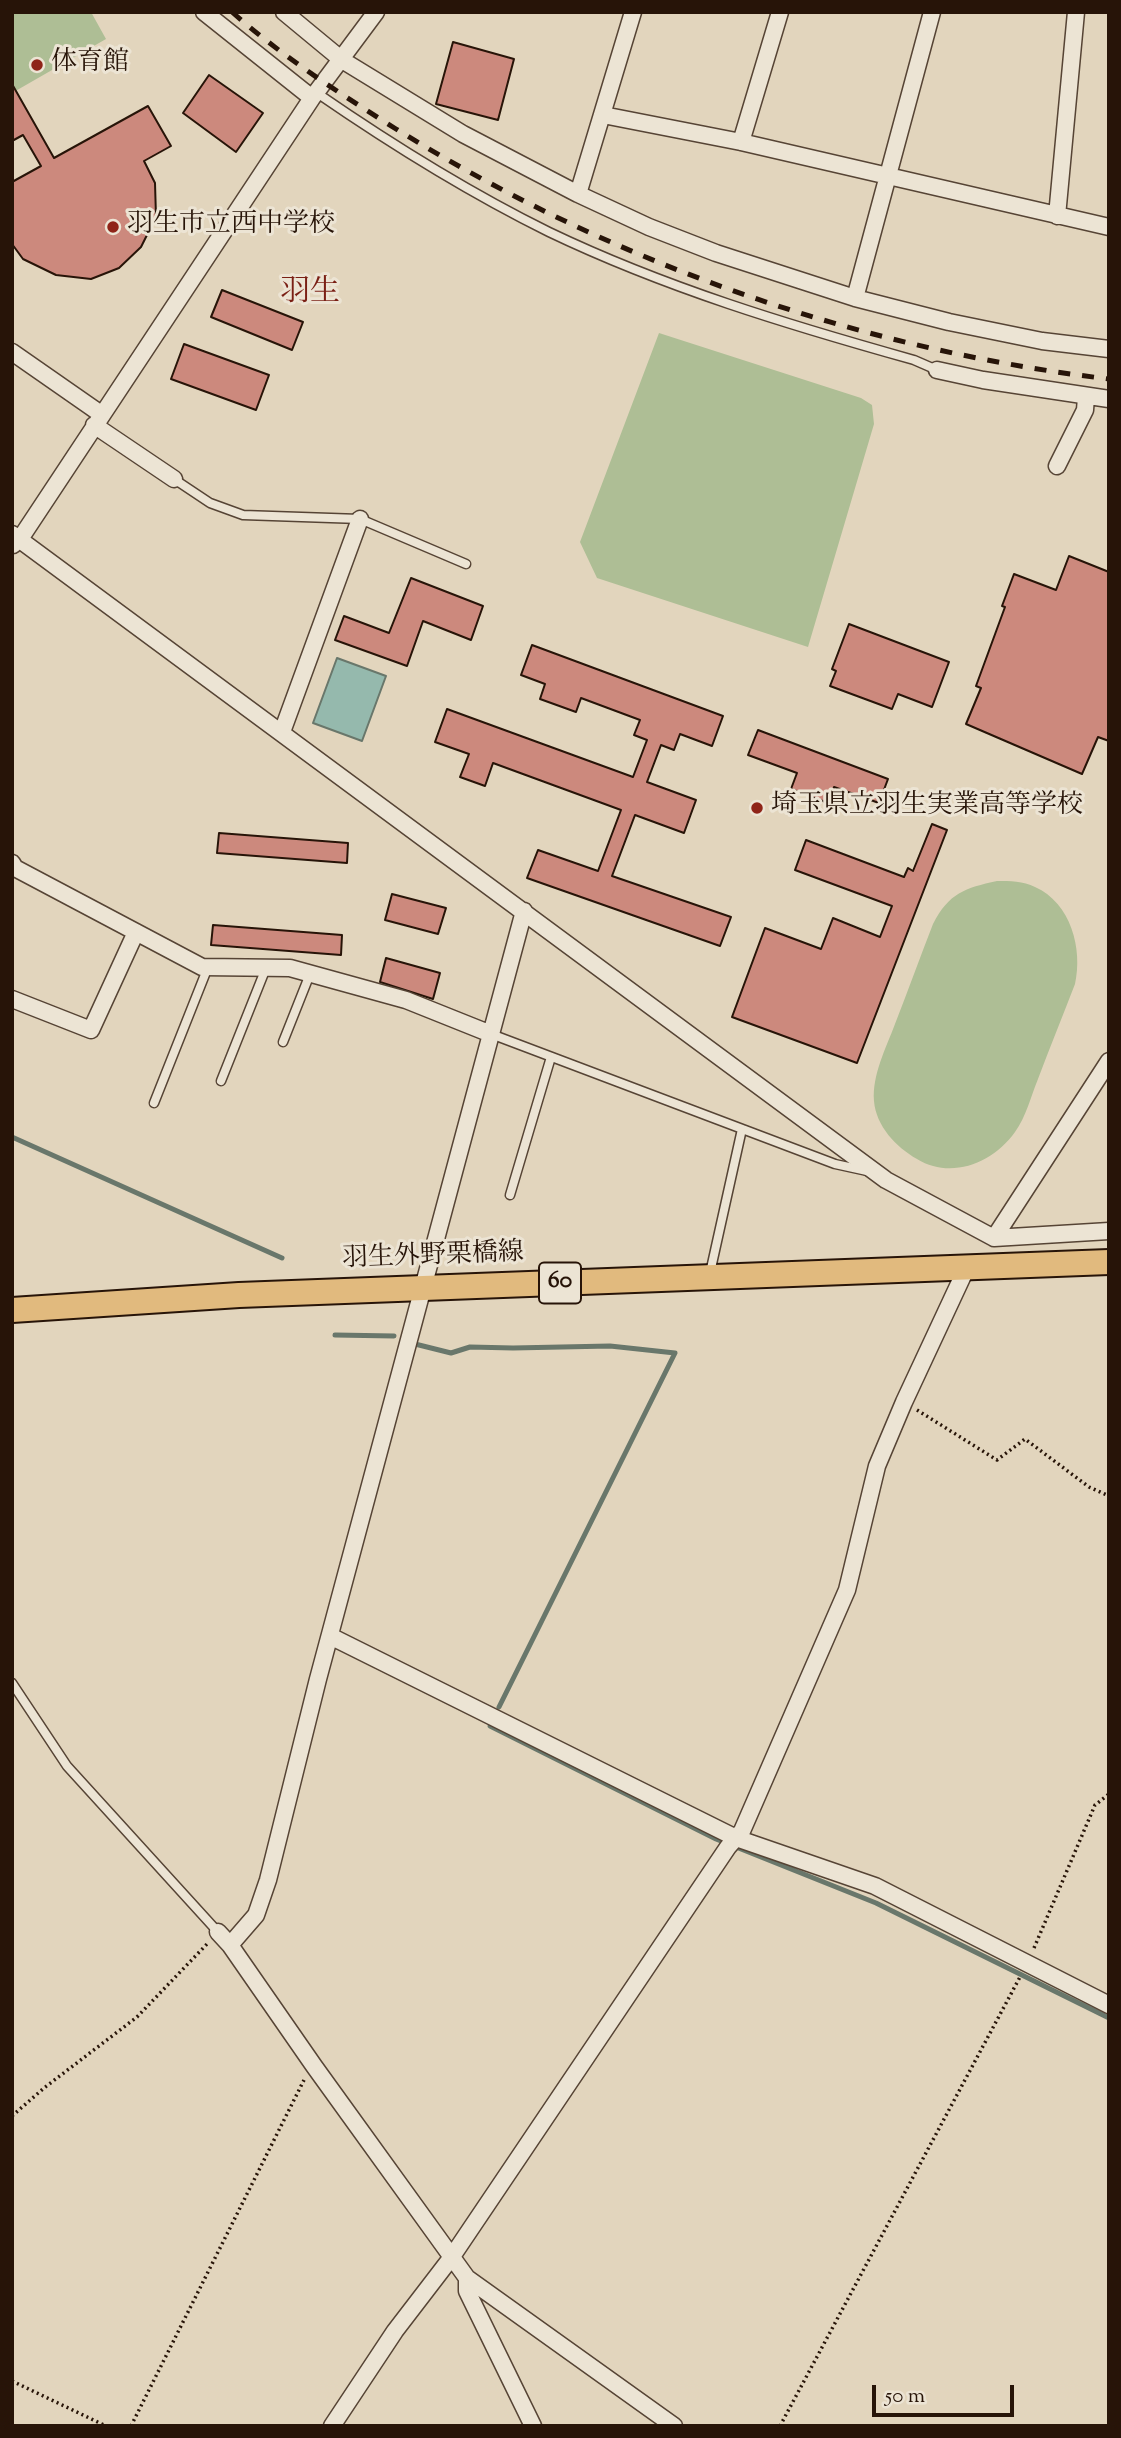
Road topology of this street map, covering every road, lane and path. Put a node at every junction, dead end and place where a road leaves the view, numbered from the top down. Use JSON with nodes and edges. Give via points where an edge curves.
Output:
{"nodes":[{"id":1,"x":204,"y":12,"type":"edge"},
{"id":2,"x":284,"y":12,"type":"edge"},
{"id":3,"x":376,"y":12,"type":"edge"},
{"id":4,"x":633,"y":12,"type":"edge"},
{"id":5,"x":780,"y":12,"type":"edge"},
{"id":6,"x":932,"y":12,"type":"edge"},
{"id":7,"x":1076,"y":12,"type":"edge"},
{"id":8,"x":342,"y":60,"type":"junction"},
{"id":9,"x":314,"y":95,"type":"junction"},
{"id":10,"x":603,"y":115,"type":"junction"},
{"id":11,"x":741,"y":142,"type":"junction"},
{"id":12,"x":889,"y":176,"type":"junction"},
{"id":13,"x":578,"y":194,"type":"junction"},
{"id":14,"x":1057,"y":216,"type":"junction"},
{"id":15,"x":1109,"y":226,"type":"edge"},
{"id":16,"x":855,"y":298,"type":"junction"},
{"id":17,"x":1109,"y":349,"type":"edge"},
{"id":18,"x":12,"y":352,"type":"edge"},
{"id":19,"x":937,"y":370,"type":"joint"},
{"id":20,"x":1086,"y":397,"type":"junction"},
{"id":21,"x":1109,"y":399,"type":"edge"},
{"id":22,"x":98,"y":419,"type":"junction"},
{"id":23,"x":1057,"y":466,"type":"dead end"},
{"id":24,"x":174,"y":479,"type":"joint"},
{"id":25,"x":360,"y":519,"type":"junction"},
{"id":26,"x":15,"y":539,"type":"edge"},
{"id":27,"x":466,"y":564,"type":"dead end"},
{"id":28,"x":282,"y":732,"type":"junction"},
{"id":29,"x":13,"y":868,"type":"edge"},
{"id":30,"x":524,"y":911,"type":"junction"},
{"id":31,"x":136,"y":932,"type":"junction"},
{"id":32,"x":208,"y":967,"type":"junction"},
{"id":33,"x":267,"y":968,"type":"junction"},
{"id":34,"x":310,"y":974,"type":"junction"},
{"id":35,"x":12,"y":999,"type":"edge"},
{"id":36,"x":491,"y":1034,"type":"junction"},
{"id":37,"x":283,"y":1042,"type":"dead end"},
{"id":38,"x":551,"y":1057,"type":"junction"},
{"id":39,"x":1109,"y":1061,"type":"edge"},
{"id":40,"x":221,"y":1081,"type":"dead end"},
{"id":41,"x":154,"y":1103,"type":"dead end"},
{"id":42,"x":742,"y":1129,"type":"junction"},
{"id":43,"x":877,"y":1174,"type":"junction"},
{"id":44,"x":510,"y":1195,"type":"dead end"},
{"id":45,"x":1109,"y":1231,"type":"edge"},
{"id":46,"x":994,"y":1238,"type":"junction"},
{"id":47,"x":1109,"y":1262,"type":"edge"},
{"id":48,"x":966,"y":1269,"type":"junction"},
{"id":49,"x":709,"y":1278,"type":"junction"},
{"id":50,"x":422,"y":1288,"type":"junction"},
{"id":51,"x":12,"y":1310,"type":"edge"},
{"id":52,"x":904,"y":1402,"type":"junction"},
{"id":53,"x":1109,"y":1496,"type":"edge"},
{"id":54,"x":330,"y":1636,"type":"junction"},
{"id":55,"x":12,"y":1683,"type":"edge"},
{"id":56,"x":1109,"y":1794,"type":"edge"},
{"id":57,"x":736,"y":1838,"type":"junction"},
{"id":58,"x":218,"y":1932,"type":"junction"},
{"id":59,"x":230,"y":1945,"type":"junction"},
{"id":60,"x":1027,"y":1965,"type":"junction"},
{"id":61,"x":1109,"y":2005,"type":"edge"},
{"id":62,"x":314,"y":2066,"type":"junction"},
{"id":63,"x":12,"y":2116,"type":"edge"},
{"id":64,"x":450,"y":2258,"type":"junction"},
{"id":65,"x":467,"y":2278,"type":"junction"},
{"id":66,"x":12,"y":2381,"type":"edge"},
{"id":67,"x":106,"y":2426,"type":"edge"},
{"id":68,"x":131,"y":2426,"type":"edge"},
{"id":69,"x":332,"y":2426,"type":"edge"},
{"id":70,"x":533,"y":2426,"type":"edge"},
{"id":71,"x":674,"y":2426,"type":"edge"},
{"id":72,"x":780,"y":2426,"type":"edge"}],
"edges":[{"from":1,"to":9,"type":"street"},
{"from":2,"to":8,"type":"street"},
{"from":3,"to":8,"type":"street"},
{"from":4,"to":10,"type":"street"},
{"from":5,"to":11,"type":"street"},
{"from":6,"to":12,"type":"street"},
{"from":7,"to":14,"type":"street"},
{"from":8,"to":9,"type":"street"},
{"from":8,"to":13,"type":"street","via":[[463,134]]},
{"from":9,"to":19,"type":"lane","via":[[441,173],[594,252],[734,307]]},
{"from":9,"to":22,"type":"street"},
{"from":10,"to":11,"type":"street"},
{"from":10,"to":13,"type":"street"},
{"from":11,"to":12,"type":"street"},
{"from":12,"to":14,"type":"street"},
{"from":12,"to":16,"type":"street"},
{"from":13,"to":16,"type":"street","via":[[716,253]]},
{"from":14,"to":15,"type":"street"},
{"from":16,"to":17,"type":"street","via":[[1042,341]]},
{"from":18,"to":22,"type":"street"},
{"from":19,"to":20,"type":"street"},
{"from":20,"to":21,"type":"street"},
{"from":20,"to":23,"type":"street","via":[[1085,410]]},
{"from":22,"to":24,"type":"street"},
{"from":22,"to":26,"type":"street"},
{"from":24,"to":25,"type":"lane","via":[[210,503],[243,515]]},
{"from":25,"to":27,"type":"lane"},
{"from":25,"to":28,"type":"street"},
{"from":26,"to":28,"type":"street"},
{"from":28,"to":30,"type":"street"},
{"from":29,"to":31,"type":"street"},
{"from":30,"to":36,"type":"street"},
{"from":30,"to":43,"type":"street"},
{"from":31,"to":32,"type":"street"},
{"from":31,"to":35,"type":"street","via":[[91,1030]]},
{"from":32,"to":33,"type":"street"},
{"from":32,"to":41,"type":"lane"},
{"from":33,"to":34,"type":"street"},
{"from":33,"to":40,"type":"lane"},
{"from":34,"to":36,"type":"street","via":[[406,1000]]},
{"from":34,"to":37,"type":"lane"},
{"from":36,"to":38,"type":"lane"},
{"from":36,"to":50,"type":"street"},
{"from":38,"to":42,"type":"lane"},
{"from":38,"to":44,"type":"lane"},
{"from":39,"to":46,"type":"street"},
{"from":42,"to":43,"type":"lane","via":[[835,1164]]},
{"from":42,"to":49,"type":"lane"},
{"from":43,"to":46,"type":"street"},
{"from":45,"to":46,"type":"street"},
{"from":47,"to":48,"type":"main road","name":"羽生外野栗橋線","number":"60"},
{"from":48,"to":49,"type":"main road","name":"羽生外野栗橋線","number":"60"},
{"from":48,"to":52,"type":"street"},
{"from":49,"to":50,"type":"main road","name":"羽生外野栗橋線","number":"60"},
{"from":50,"to":51,"type":"main road","name":"羽生外野栗橋線","number":"60"},
{"from":50,"to":54,"type":"street"},
{"from":52,"to":53,"type":"path","via":[[997,1460],[1025,1439],[1089,1488]]},
{"from":52,"to":57,"type":"street","via":[[877,1466],[847,1590]]},
{"from":54,"to":57,"type":"street"},
{"from":54,"to":59,"type":"street","via":[[268,1880],[256,1915]]},
{"from":55,"to":58,"type":"lane","via":[[66,1766]]},
{"from":56,"to":60,"type":"path","via":[[1095,1805]]},
{"from":57,"to":60,"type":"street","via":[[875,1886]]},
{"from":57,"to":64,"type":"street"},
{"from":58,"to":59,"type":"street"},
{"from":58,"to":63,"type":"path","via":[[137,2017]]},
{"from":59,"to":62,"type":"street"},
{"from":60,"to":61,"type":"street"},
{"from":60,"to":72,"type":"path"},
{"from":62,"to":64,"type":"street"},
{"from":62,"to":68,"type":"path"},
{"from":64,"to":65,"type":"street"},
{"from":64,"to":69,"type":"street"},
{"from":65,"to":70,"type":"street","via":[[467,2291]]},
{"from":65,"to":71,"type":"street"},
{"from":66,"to":67,"type":"path"}]}
